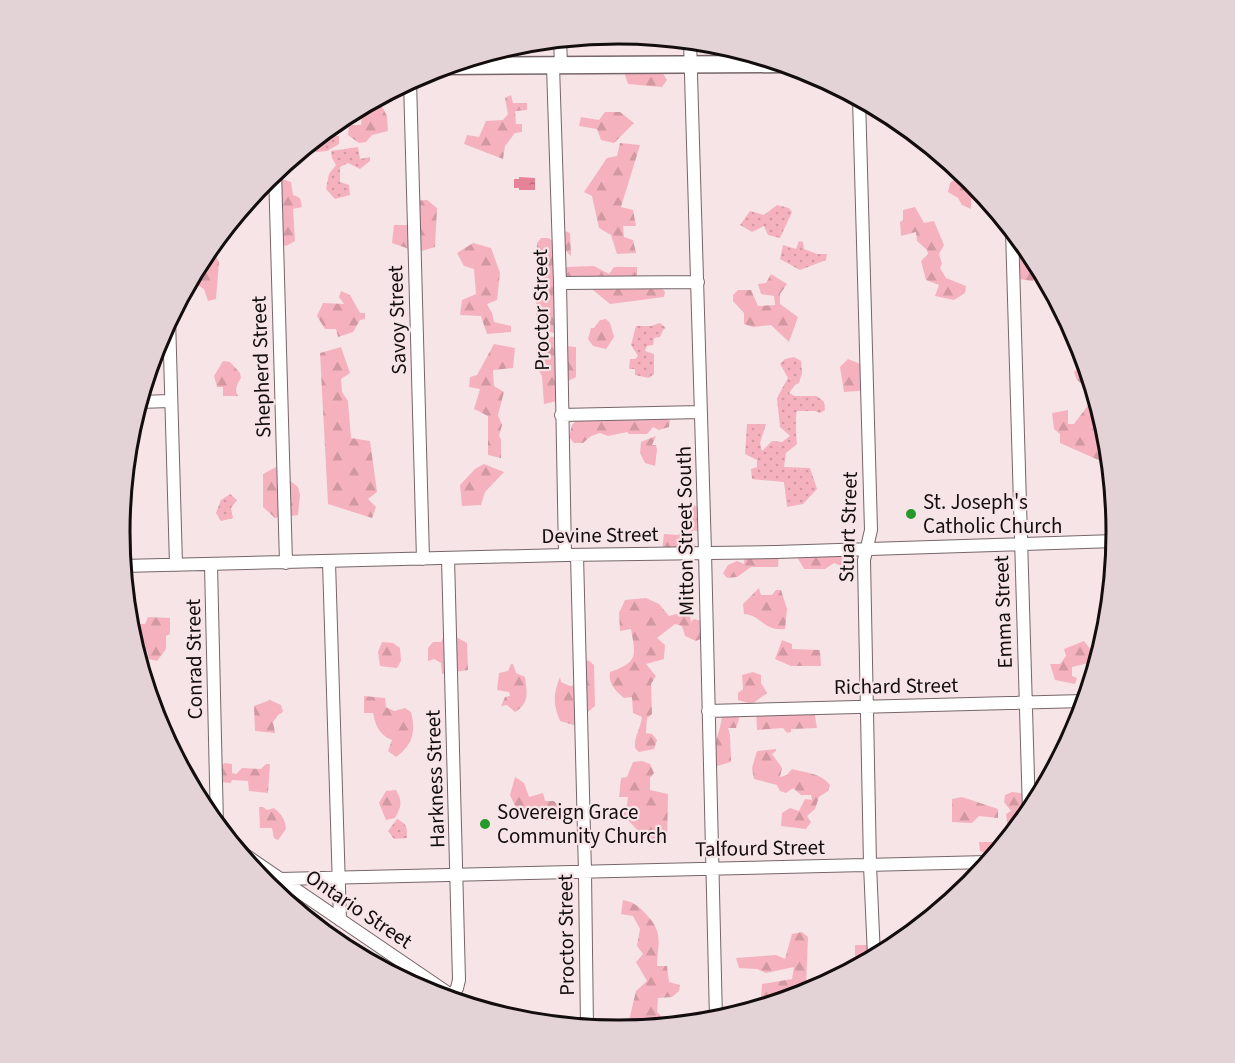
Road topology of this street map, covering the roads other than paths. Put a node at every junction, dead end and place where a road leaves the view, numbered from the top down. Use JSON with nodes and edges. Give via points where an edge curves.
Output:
{"nodes":[{"id":1,"x":559,"y":48,"type":"edge"},
{"id":2,"x":690,"y":49,"type":"edge"},
{"id":3,"x":690,"y":64,"type":"junction"},
{"id":4,"x":757,"y":64,"type":"edge"},
{"id":5,"x":471,"y":66,"type":"edge"},
{"id":6,"x":557,"y":66,"type":"junction"},
{"id":7,"x":410,"y":90,"type":"edge"},
{"id":8,"x":859,"y":108,"type":"edge"},
{"id":9,"x":275,"y":183,"type":"edge"},
{"id":10,"x":1012,"y":245,"type":"edge"},
{"id":11,"x":698,"y":282,"type":"junction"},
{"id":12,"x":561,"y":283,"type":"junction"},
{"id":13,"x":169,"y":340,"type":"edge"},
{"id":14,"x":170,"y":401,"type":"junction"},
{"id":15,"x":147,"y":402,"type":"edge"},
{"id":16,"x":701,"y":412,"type":"junction"},
{"id":17,"x":561,"y":415,"type":"junction"},
{"id":18,"x":1105,"y":541,"type":"edge"},
{"id":19,"x":1021,"y":544,"type":"junction"},
{"id":20,"x":866,"y":548,"type":"junction"},
{"id":21,"x":705,"y":552,"type":"junction"},
{"id":22,"x":571,"y":555,"type":"junction"},
{"id":23,"x":448,"y":558,"type":"junction"},
{"id":24,"x":423,"y":559,"type":"junction"},
{"id":25,"x":329,"y":562,"type":"junction"},
{"id":26,"x":286,"y":563,"type":"junction"},
{"id":27,"x":176,"y":565,"type":"junction"},
{"id":28,"x":211,"y":565,"type":"junction"},
{"id":29,"x":131,"y":566,"type":"edge"},
{"id":30,"x":1075,"y":701,"type":"edge"},
{"id":31,"x":1026,"y":703,"type":"junction"},
{"id":32,"x":868,"y":706,"type":"junction"},
{"id":33,"x":708,"y":711,"type":"junction"},
{"id":34,"x":1029,"y":794,"type":"edge"},
{"id":35,"x":217,"y":810,"type":"edge"},
{"id":36,"x":976,"y":862,"type":"edge"},
{"id":37,"x":870,"y":865,"type":"junction"},
{"id":38,"x":264,"y":868,"type":"edge"},
{"id":39,"x":713,"y":869,"type":"junction"},
{"id":40,"x":585,"y":873,"type":"junction"},
{"id":41,"x":457,"y":875,"type":"junction"},
{"id":42,"x":338,"y":877,"type":"junction"},
{"id":43,"x":273,"y":878,"type":"edge"},
{"id":44,"x":279,"y":878,"type":"junction"},
{"id":45,"x":340,"y":920,"type":"junction"},
{"id":46,"x":874,"y":946,"type":"edge"},
{"id":47,"x":431,"y":982,"type":"edge"},
{"id":48,"x":457,"y":992,"type":"edge"},
{"id":49,"x":716,"y":1009,"type":"edge"},
{"id":50,"x":587,"y":1018,"type":"edge"}],
"edges":[{"from":1,"to":6,"type":"street","name":"Proctor Street"},
{"from":2,"to":3,"type":"street","name":"Mitton Street South"},
{"from":3,"to":4,"type":"main road"},
{"from":3,"to":6,"type":"main road"},
{"from":3,"to":11,"type":"street","name":"Mitton Street South"},
{"from":5,"to":6,"type":"main road"},
{"from":6,"to":12,"type":"street","name":"Proctor Street"},
{"from":7,"to":24,"type":"street","name":"Savoy Street"},
{"from":8,"to":20,"type":"street","name":"Stuart Street","via":[[871,530]]},
{"from":9,"to":26,"type":"street","name":"Shepherd Street"},
{"from":10,"to":19,"type":"street","name":"Emma Street"},
{"from":11,"to":12,"type":"street"},
{"from":11,"to":16,"type":"street","name":"Mitton Street South"},
{"from":12,"to":17,"type":"street","name":"Proctor Street"},
{"from":13,"to":14,"type":"street"},
{"from":14,"to":15,"type":"street"},
{"from":14,"to":27,"type":"street"},
{"from":16,"to":17,"type":"street"},
{"from":16,"to":21,"type":"street","name":"Mitton Street South"},
{"from":17,"to":22,"type":"street","name":"Proctor Street"},
{"from":18,"to":19,"type":"street","name":"Devine Street"},
{"from":19,"to":20,"type":"street","name":"Devine Street"},
{"from":19,"to":31,"type":"street","name":"Emma Street"},
{"from":20,"to":21,"type":"street","name":"Devine Street"},
{"from":20,"to":32,"type":"street","name":"Stuart Street"},
{"from":21,"to":22,"type":"street","name":"Devine Street"},
{"from":21,"to":33,"type":"street","name":"Mitton Street South"},
{"from":22,"to":23,"type":"street","name":"Devine Street"},
{"from":22,"to":40,"type":"street","name":"Proctor Street"},
{"from":23,"to":24,"type":"street","name":"Devine Street"},
{"from":23,"to":41,"type":"street","name":"Harkness Street"},
{"from":24,"to":25,"type":"street","name":"Devine Street"},
{"from":25,"to":26,"type":"street","name":"Devine Street"},
{"from":25,"to":42,"type":"street"},
{"from":26,"to":28,"type":"street","name":"Devine Street"},
{"from":27,"to":28,"type":"street","name":"Devine Street"},
{"from":27,"to":29,"type":"street","name":"Devine Street"},
{"from":28,"to":35,"type":"street","name":"Conrad Street"},
{"from":30,"to":31,"type":"street","name":"Richard Street"},
{"from":31,"to":32,"type":"street","name":"Richard Street"},
{"from":31,"to":34,"type":"street","name":"Emma Street"},
{"from":32,"to":33,"type":"street","name":"Richard Street"},
{"from":32,"to":37,"type":"street","name":"Stuart Street"},
{"from":33,"to":39,"type":"street","name":"Mitton Street South"},
{"from":36,"to":37,"type":"street","name":"Talfourd Street"},
{"from":37,"to":39,"type":"street","name":"Talfourd Street"},
{"from":37,"to":46,"type":"street","name":"Stuart Street"},
{"from":38,"to":44,"type":"street","name":"Ontario Street"},
{"from":39,"to":40,"type":"street","name":"Talfourd Street"},
{"from":39,"to":49,"type":"street","name":"Mitton Street South"},
{"from":40,"to":41,"type":"street","name":"Talfourd Street"},
{"from":40,"to":50,"type":"street","name":"Proctor Street"},
{"from":41,"to":42,"type":"street","name":"Talfourd Street"},
{"from":41,"to":48,"type":"street","name":"Harkness Street"},
{"from":42,"to":44,"type":"street","name":"Talfourd Street"},
{"from":42,"to":45,"type":"street"},
{"from":43,"to":44,"type":"street","name":"Talfourd Street"},
{"from":44,"to":45,"type":"street","name":"Ontario Street"},
{"from":45,"to":47,"type":"street","name":"Ontario Street"}]}
